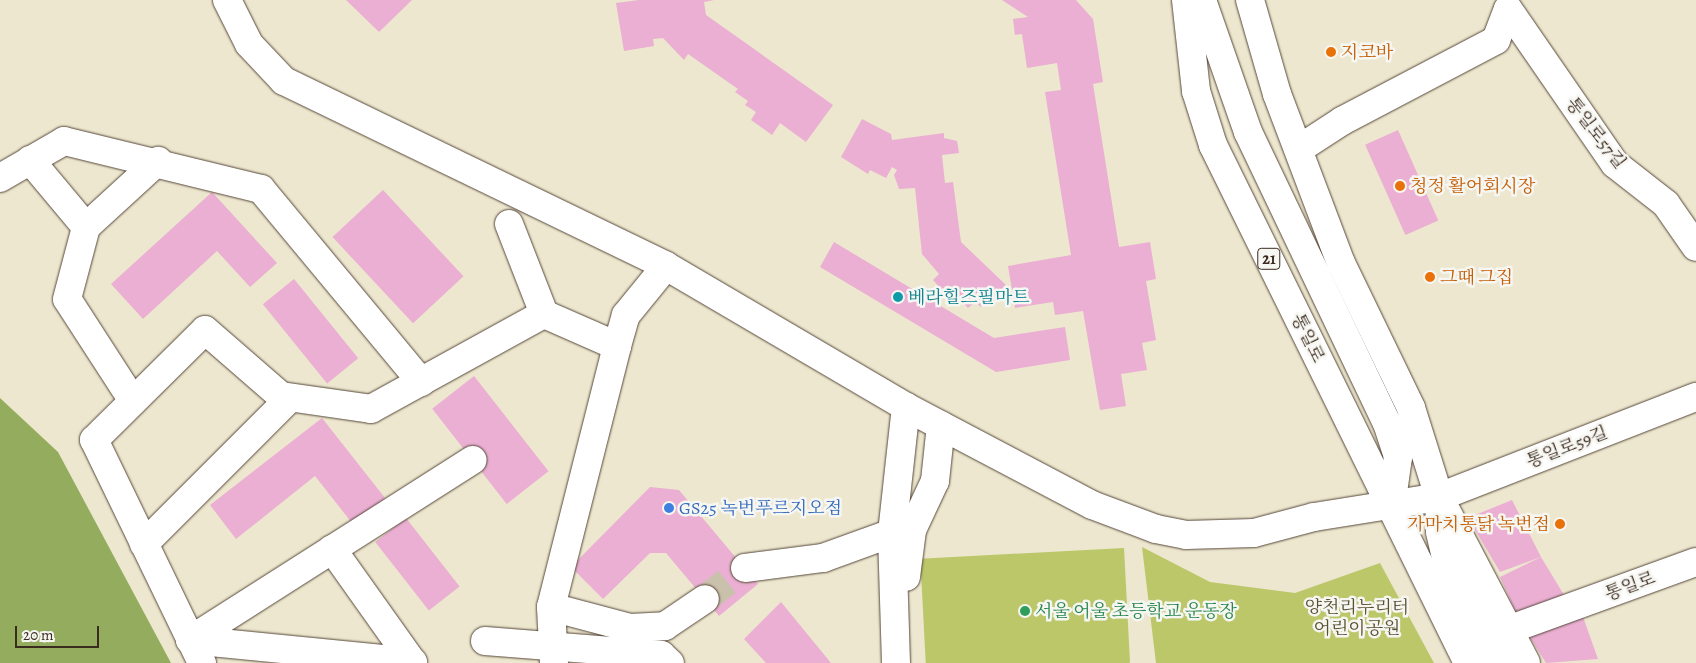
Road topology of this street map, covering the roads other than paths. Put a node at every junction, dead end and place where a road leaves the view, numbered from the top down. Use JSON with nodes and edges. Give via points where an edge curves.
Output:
{"nodes":[{"id":1,"x":226,"y":0,"type":"edge"},
{"id":2,"x":1186,"y":0,"type":"edge"},
{"id":3,"x":1202,"y":0,"type":"edge"},
{"id":4,"x":1218,"y":0,"type":"edge"},
{"id":5,"x":1250,"y":0,"type":"edge"},
{"id":6,"x":1513,"y":3,"type":"edge"},
{"id":7,"x":1299,"y":150,"type":"junction"},
{"id":8,"x":30,"y":160,"type":"junction"},
{"id":9,"x":158,"y":161,"type":"junction"},
{"id":10,"x":0,"y":178,"type":"edge"},
{"id":11,"x":509,"y":224,"type":"dead end"},
{"id":12,"x":86,"y":227,"type":"junction"},
{"id":13,"x":1696,"y":247,"type":"edge"},
{"id":14,"x":1341,"y":263,"type":"junction"},
{"id":15,"x":666,"y":266,"type":"junction"},
{"id":16,"x":544,"y":314,"type":"junction"},
{"id":17,"x":617,"y":346,"type":"junction"},
{"id":18,"x":421,"y":382,"type":"junction"},
{"id":19,"x":1696,"y":397,"type":"edge"},
{"id":20,"x":290,"y":398,"type":"junction"},
{"id":21,"x":133,"y":401,"type":"junction"},
{"id":22,"x":906,"y":407,"type":"junction"},
{"id":23,"x":941,"y":424,"type":"junction"},
{"id":24,"x":473,"y":460,"type":"dead end"},
{"id":25,"x":1439,"y":497,"type":"junction"},
{"id":26,"x":1391,"y":506,"type":"junction"},
{"id":27,"x":892,"y":534,"type":"junction"},
{"id":28,"x":144,"y":544,"type":"junction"},
{"id":29,"x":332,"y":549,"type":"junction"},
{"id":30,"x":1696,"y":562,"type":"edge"},
{"id":31,"x":744,"y":568,"type":"tunnel mouth"},
{"id":32,"x":705,"y":599,"type":"tunnel mouth"},
{"id":33,"x":551,"y":607,"type":"junction"},
{"id":34,"x":1508,"y":630,"type":"junction"},
{"id":35,"x":485,"y":641,"type":"dead end"},
{"id":36,"x":196,"y":651,"type":"edge"},
{"id":37,"x":553,"y":655,"type":"edge"},
{"id":38,"x":413,"y":663,"type":"edge"},
{"id":39,"x":670,"y":663,"type":"edge"},
{"id":40,"x":896,"y":663,"type":"edge"},
{"id":41,"x":912,"y":663,"type":"edge"},
{"id":42,"x":1468,"y":663,"type":"edge"},
{"id":43,"x":1497,"y":663,"type":"edge"},
{"id":44,"x":1526,"y":663,"type":"edge"}],
"edges":[{"from":1,"to":15,"type":"street","name":"통일로59길","via":[[249,44],[284,81]]},
{"from":2,"to":26,"type":"street","name":"통일로","number":"21","via":[[1196,91],[1213,145]]},
{"from":3,"to":26,"type":"street","via":[[1248,132],[1387,422],[1398,456]]},
{"from":4,"to":14,"type":"street","via":[[1251,105],[1298,196]]},
{"from":5,"to":7,"type":"street"},
{"from":6,"to":7,"type":"street","name":"통일로57길","via":[[1496,40],[1342,121]]},
{"from":6,"to":13,"type":"street","name":"통일로57길","via":[[1615,164],[1666,204]]},
{"from":7,"to":14,"type":"street"},
{"from":8,"to":9,"type":"street","via":[[64,141]]},
{"from":8,"to":10,"type":"street"},
{"from":8,"to":12,"type":"street"},
{"from":9,"to":12,"type":"street"},
{"from":9,"to":18,"type":"street","via":[[261,189]]},
{"from":11,"to":16,"type":"street"},
{"from":12,"to":21,"type":"street","via":[[67,299]]},
{"from":14,"to":25,"type":"street","via":[[1411,408]]},
{"from":15,"to":17,"type":"street","via":[[626,315]]},
{"from":15,"to":22,"type":"street","name":"통일로59길"},
{"from":16,"to":17,"type":"street"},
{"from":16,"to":18,"type":"street"},
{"from":17,"to":33,"type":"street"},
{"from":18,"to":20,"type":"street","via":[[371,410]]},
{"from":19,"to":25,"type":"street","name":"통일로59길"},
{"from":20,"to":21,"type":"street","via":[[281,396],[205,330]]},
{"from":20,"to":28,"type":"street"},
{"from":21,"to":28,"type":"street","via":[[94,440]]},
{"from":22,"to":23,"type":"street","name":"통일로59길"},
{"from":22,"to":27,"type":"street"},
{"from":23,"to":26,"type":"street","name":"통일로59길","via":[[1117,516],[1186,535],[1254,534],[1314,517]]},
{"from":23,"to":41,"type":"street","via":[[935,481],[912,530],[906,572]]},
{"from":24,"to":29,"type":"street"},
{"from":25,"to":26,"type":"street","name":"통일로59길"},
{"from":25,"to":34,"type":"street"},
{"from":25,"to":43,"type":"street","via":[[1440,532],[1448,567]]},
{"from":26,"to":42,"type":"street","name":"통일로","number":"21"},
{"from":27,"to":31,"type":"street","via":[[823,558]]},
{"from":27,"to":40,"type":"street"},
{"from":28,"to":36,"type":"street"},
{"from":29,"to":36,"type":"street"},
{"from":29,"to":38,"type":"street"},
{"from":30,"to":34,"type":"street","name":"통일로"},
{"from":32,"to":33,"type":"street","via":[[665,626],[630,628]]},
{"from":33,"to":37,"type":"street"},
{"from":34,"to":44,"type":"street"},
{"from":35,"to":37,"type":"street"},
{"from":36,"to":38,"type":"street"},
{"from":37,"to":39,"type":"street","via":[[661,654]]}]}
